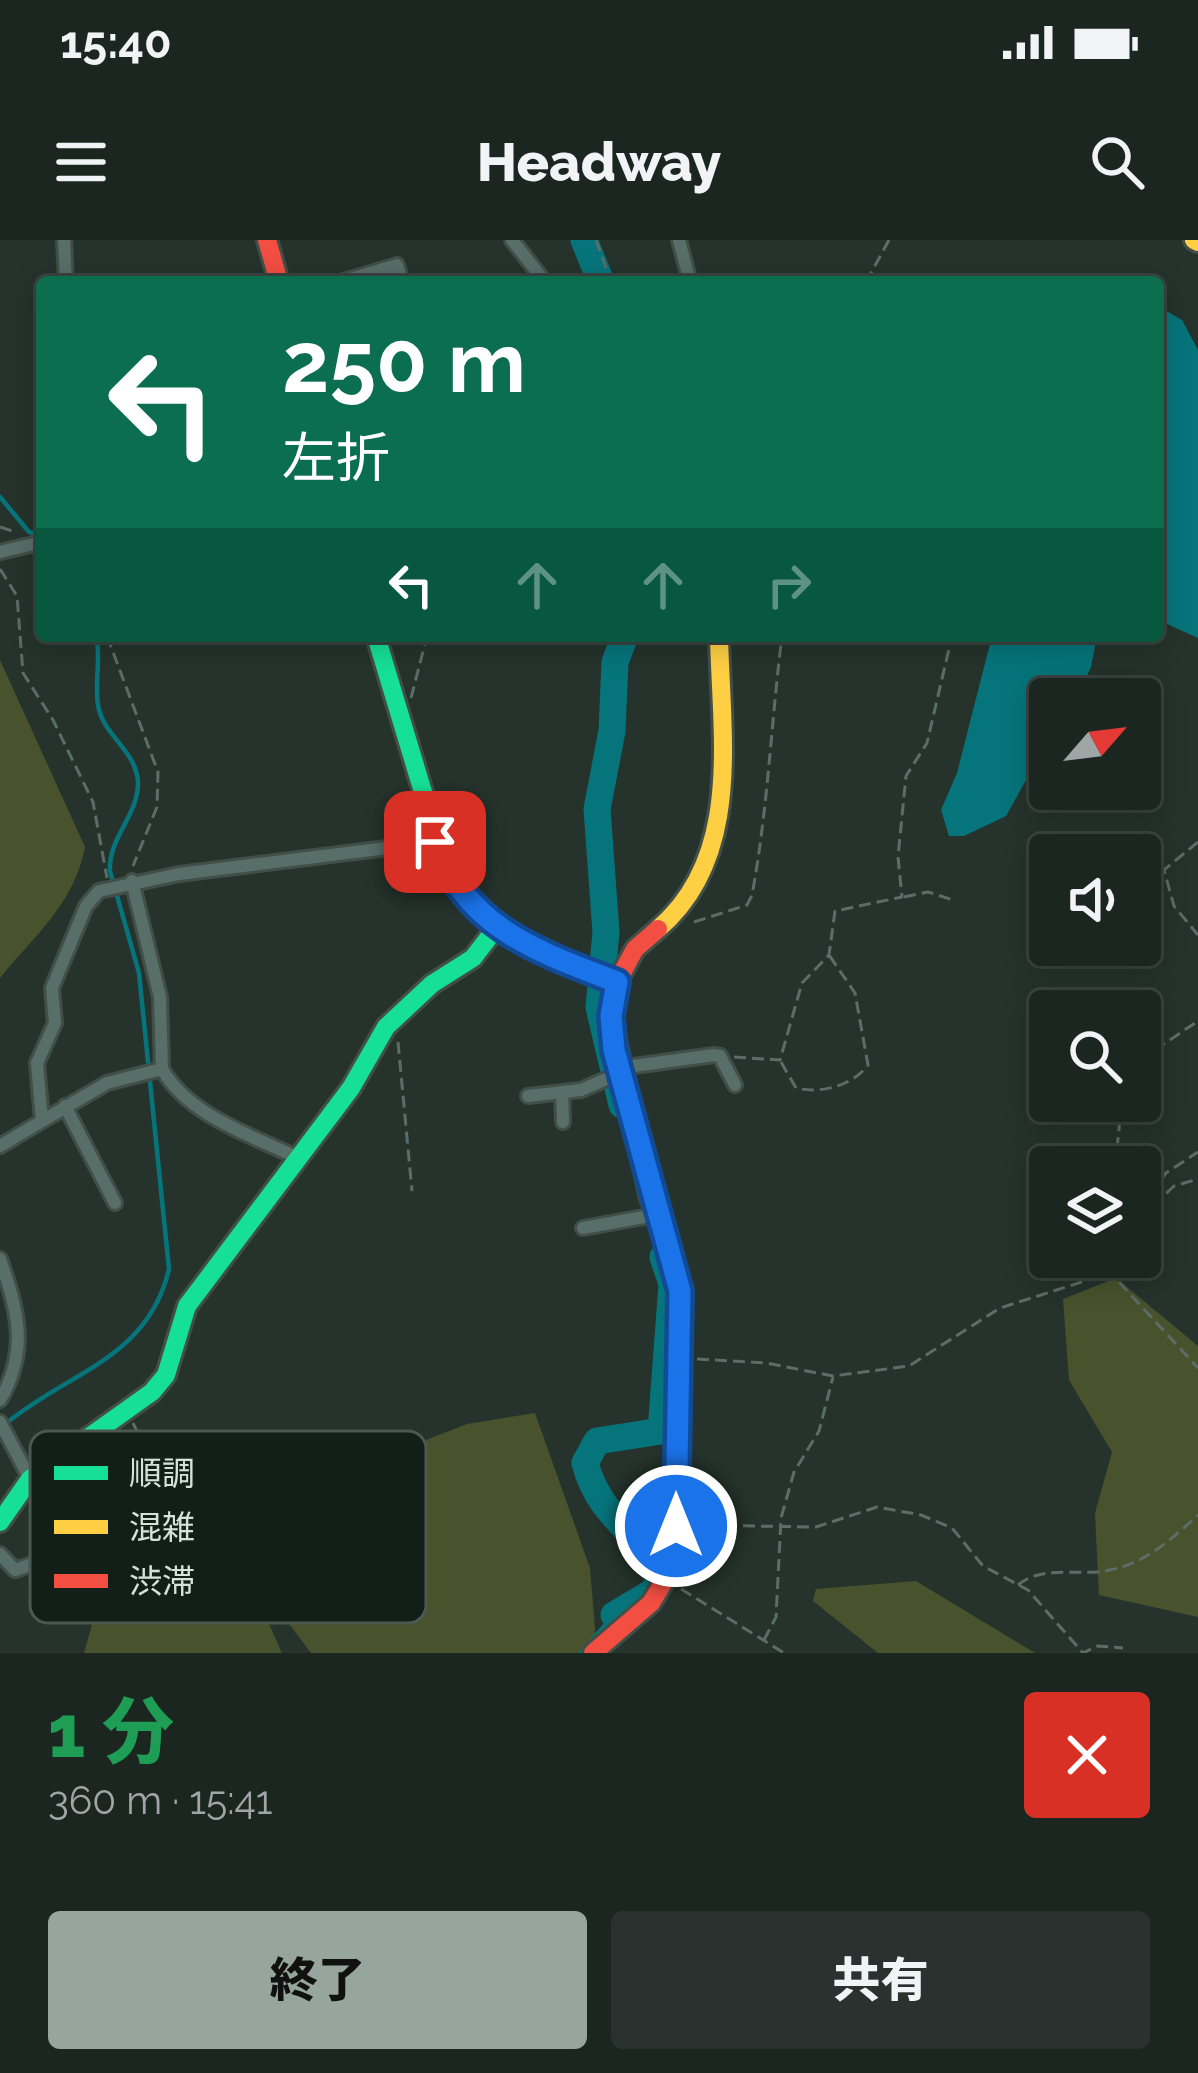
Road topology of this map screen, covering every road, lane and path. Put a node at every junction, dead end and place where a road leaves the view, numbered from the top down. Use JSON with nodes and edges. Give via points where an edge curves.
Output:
{"nodes":[{"id":1,"x":64,"y":240,"type":"edge"},
{"id":2,"x":267,"y":240,"type":"edge"},
{"id":3,"x":512,"y":240,"type":"edge"},
{"id":4,"x":596,"y":240,"type":"edge"},
{"id":5,"x":680,"y":240,"type":"edge"},
{"id":6,"x":889,"y":240,"type":"edge"},
{"id":7,"x":66,"y":276,"type":"edge"},
{"id":8,"x":277,"y":276,"type":"edge"},
{"id":9,"x":361,"y":276,"type":"edge"},
{"id":10,"x":400,"y":276,"type":"edge"},
{"id":11,"x":540,"y":276,"type":"edge"},
{"id":12,"x":609,"y":276,"type":"edge"},
{"id":13,"x":689,"y":276,"type":"edge"},
{"id":14,"x":869,"y":276,"type":"edge"},
{"id":15,"x":36,"y":543,"type":"edge"},
{"id":16,"x":0,"y":552,"type":"edge"},
{"id":17,"x":0,"y":568,"type":"edge"},
{"id":18,"x":109,"y":642,"type":"edge"},
{"id":19,"x":378,"y":642,"type":"edge"},
{"id":20,"x":425,"y":642,"type":"edge"},
{"id":21,"x":719,"y":642,"type":"edge"},
{"id":22,"x":781,"y":642,"type":"edge"},
{"id":23,"x":951,"y":642,"type":"edge"},
{"id":24,"x":398,"y":714,"type":"junction"},
{"id":25,"x":435,"y":842,"type":"junction"},
{"id":26,"x":1198,"y":842,"type":"edge"},
{"id":27,"x":132,"y":881,"type":"junction"},
{"id":28,"x":110,"y":885,"type":"junction"},
{"id":29,"x":902,"y":897,"type":"junction"},
{"id":30,"x":952,"y":900,"type":"dead end"},
{"id":31,"x":676,"y":914,"type":"junction"},
{"id":32,"x":496,"y":928,"type":"junction"},
{"id":33,"x":1198,"y":935,"type":"edge"},
{"id":34,"x":519,"y":938,"type":"joint"},
{"id":35,"x":830,"y":955,"type":"junction"},
{"id":36,"x":617,"y":982,"type":"junction"},
{"id":37,"x":396,"y":1016,"type":"junction"},
{"id":38,"x":1198,"y":1021,"type":"edge"},
{"id":39,"x":1161,"y":1046,"type":"edge"},
{"id":40,"x":720,"y":1056,"type":"junction"},
{"id":41,"x":780,"y":1060,"type":"junction"},
{"id":42,"x":162,"y":1069,"type":"junction"},
{"id":43,"x":619,"y":1071,"type":"junction"},
{"id":44,"x":735,"y":1085,"type":"dead end"},
{"id":45,"x":562,"y":1092,"type":"junction"},
{"id":46,"x":528,"y":1096,"type":"dead end"},
{"id":47,"x":65,"y":1106,"type":"junction"},
{"id":48,"x":42,"y":1121,"type":"junction"},
{"id":49,"x":562,"y":1122,"type":"dead end"},
{"id":50,"x":0,"y":1146,"type":"edge"},
{"id":51,"x":1198,"y":1152,"type":"edge"},
{"id":52,"x":296,"y":1157,"type":"junction"},
{"id":53,"x":1198,"y":1179,"type":"edge"},
{"id":54,"x":1161,"y":1180,"type":"edge"},
{"id":55,"x":412,"y":1191,"type":"dead end"},
{"id":56,"x":1161,"y":1198,"type":"edge"},
{"id":57,"x":115,"y":1203,"type":"dead end"},
{"id":58,"x":655,"y":1215,"type":"junction"},
{"id":59,"x":584,"y":1228,"type":"dead end"},
{"id":60,"x":0,"y":1258,"type":"edge"},
{"id":61,"x":1090,"y":1278,"type":"edge"},
{"id":62,"x":1115,"y":1278,"type":"edge"},
{"id":63,"x":676,"y":1355,"type":"junction"},
{"id":64,"x":1198,"y":1367,"type":"edge"},
{"id":65,"x":833,"y":1376,"type":"junction"},
{"id":66,"x":0,"y":1400,"type":"edge"},
{"id":67,"x":128,"y":1410,"type":"junction"},
{"id":68,"x":0,"y":1422,"type":"edge"},
{"id":69,"x":98,"y":1431,"type":"edge"},
{"id":70,"x":137,"y":1431,"type":"edge"},
{"id":71,"x":30,"y":1479,"type":"joint"},
{"id":72,"x":1198,"y":1515,"type":"edge"},
{"id":73,"x":0,"y":1522,"type":"edge"},
{"id":74,"x":781,"y":1523,"type":"junction"},
{"id":75,"x":676,"y":1526,"type":"junction"},
{"id":76,"x":0,"y":1554,"type":"edge"},
{"id":77,"x":30,"y":1568,"type":"edge"},
{"id":78,"x":670,"y":1582,"type":"junction"},
{"id":79,"x":1018,"y":1586,"type":"junction"},
{"id":80,"x":764,"y":1640,"type":"junction"},
{"id":81,"x":1123,"y":1648,"type":"dead end"},
{"id":82,"x":593,"y":1653,"type":"edge"},
{"id":83,"x":784,"y":1653,"type":"edge"}],
"edges":[{"from":1,"to":7,"type":"street"},
{"from":2,"to":8,"type":"street"},
{"from":3,"to":11,"type":"street"},
{"from":4,"to":12,"type":"path"},
{"from":5,"to":13,"type":"street"},
{"from":6,"to":14,"type":"path"},
{"from":9,"to":10,"type":"street","via":[[397,266]]},
{"from":15,"to":16,"type":"street"},
{"from":17,"to":28,"type":"path","via":[[17,596],[23,673],[93,802]]},
{"from":18,"to":27,"type":"path","via":[[158,772],[157,807]]},
{"from":19,"to":24,"type":"street"},
{"from":20,"to":24,"type":"path","via":[[411,699]]},
{"from":21,"to":31,"type":"street","via":[[722,822]]},
{"from":22,"to":31,"type":"path","via":[[771,790],[752,895],[747,905],[699,922]]},
{"from":23,"to":29,"type":"path","via":[[927,743],[906,776]]},
{"from":24,"to":25,"type":"street"},
{"from":25,"to":27,"type":"street"},
{"from":25,"to":32,"type":"street","via":[[467,903]]},
{"from":26,"to":33,"type":"path","via":[[1165,870],[1174,906]]},
{"from":27,"to":28,"type":"street"},
{"from":27,"to":42,"type":"street","via":[[160,997]]},
{"from":28,"to":48,"type":"street","via":[[86,906],[52,988],[55,1023],[37,1063]]},
{"from":29,"to":30,"type":"path","via":[[928,892]]},
{"from":29,"to":35,"type":"path","via":[[835,911]]},
{"from":31,"to":36,"type":"street","via":[[635,949]]},
{"from":32,"to":34,"type":"street"},
{"from":32,"to":37,"type":"street","via":[[473,958]]},
{"from":34,"to":36,"type":"street"},
{"from":35,"to":41,"type":"path","via":[[797,994]]},
{"from":35,"to":41,"type":"path","via":[[855,993],[868,1065],[846,1083],[809,1090],[796,1088]]},
{"from":36,"to":43,"type":"street","via":[[611,1016]]},
{"from":37,"to":52,"type":"street"},
{"from":37,"to":55,"type":"path"},
{"from":38,"to":39,"type":"path"},
{"from":40,"to":41,"type":"path"},
{"from":40,"to":43,"type":"street","via":[[670,1057]]},
{"from":40,"to":44,"type":"street"},
{"from":42,"to":47,"type":"street","via":[[121,1078]]},
{"from":42,"to":52,"type":"street","via":[[209,1115]]},
{"from":43,"to":45,"type":"street","via":[[606,1083]]},
{"from":43,"to":58,"type":"street"},
{"from":45,"to":46,"type":"street"},
{"from":45,"to":49,"type":"street"},
{"from":47,"to":48,"type":"street"},
{"from":47,"to":57,"type":"street"},
{"from":48,"to":50,"type":"street"},
{"from":51,"to":54,"type":"path"},
{"from":52,"to":67,"type":"street","via":[[187,1306],[166,1375]]},
{"from":53,"to":56,"type":"path"},
{"from":58,"to":59,"type":"street"},
{"from":58,"to":63,"type":"street","via":[[680,1291]]},
{"from":60,"to":66,"type":"street","via":[[17,1311],[20,1357]]},
{"from":61,"to":65,"type":"path","via":[[1000,1308],[909,1366]]},
{"from":62,"to":64,"type":"path"},
{"from":63,"to":65,"type":"path"},
{"from":63,"to":75,"type":"street"},
{"from":65,"to":74,"type":"path"},
{"from":67,"to":69,"type":"street"},
{"from":67,"to":70,"type":"path"},
{"from":68,"to":71,"type":"street"},
{"from":71,"to":73,"type":"street"},
{"from":72,"to":79,"type":"path","via":[[1133,1563],[1079,1575],[1040,1572]]},
{"from":74,"to":75,"type":"path"},
{"from":74,"to":79,"type":"path","via":[[816,1526],[877,1507],[921,1515],[952,1528],[983,1566]]},
{"from":74,"to":80,"type":"path","via":[[776,1617]]},
{"from":75,"to":78,"type":"street"},
{"from":76,"to":77,"type":"street","via":[[15,1570]]},
{"from":78,"to":80,"type":"path"},
{"from":78,"to":82,"type":"street"},
{"from":79,"to":81,"type":"path","via":[[1059,1621],[1074,1649]]},
{"from":80,"to":83,"type":"path"}]}
